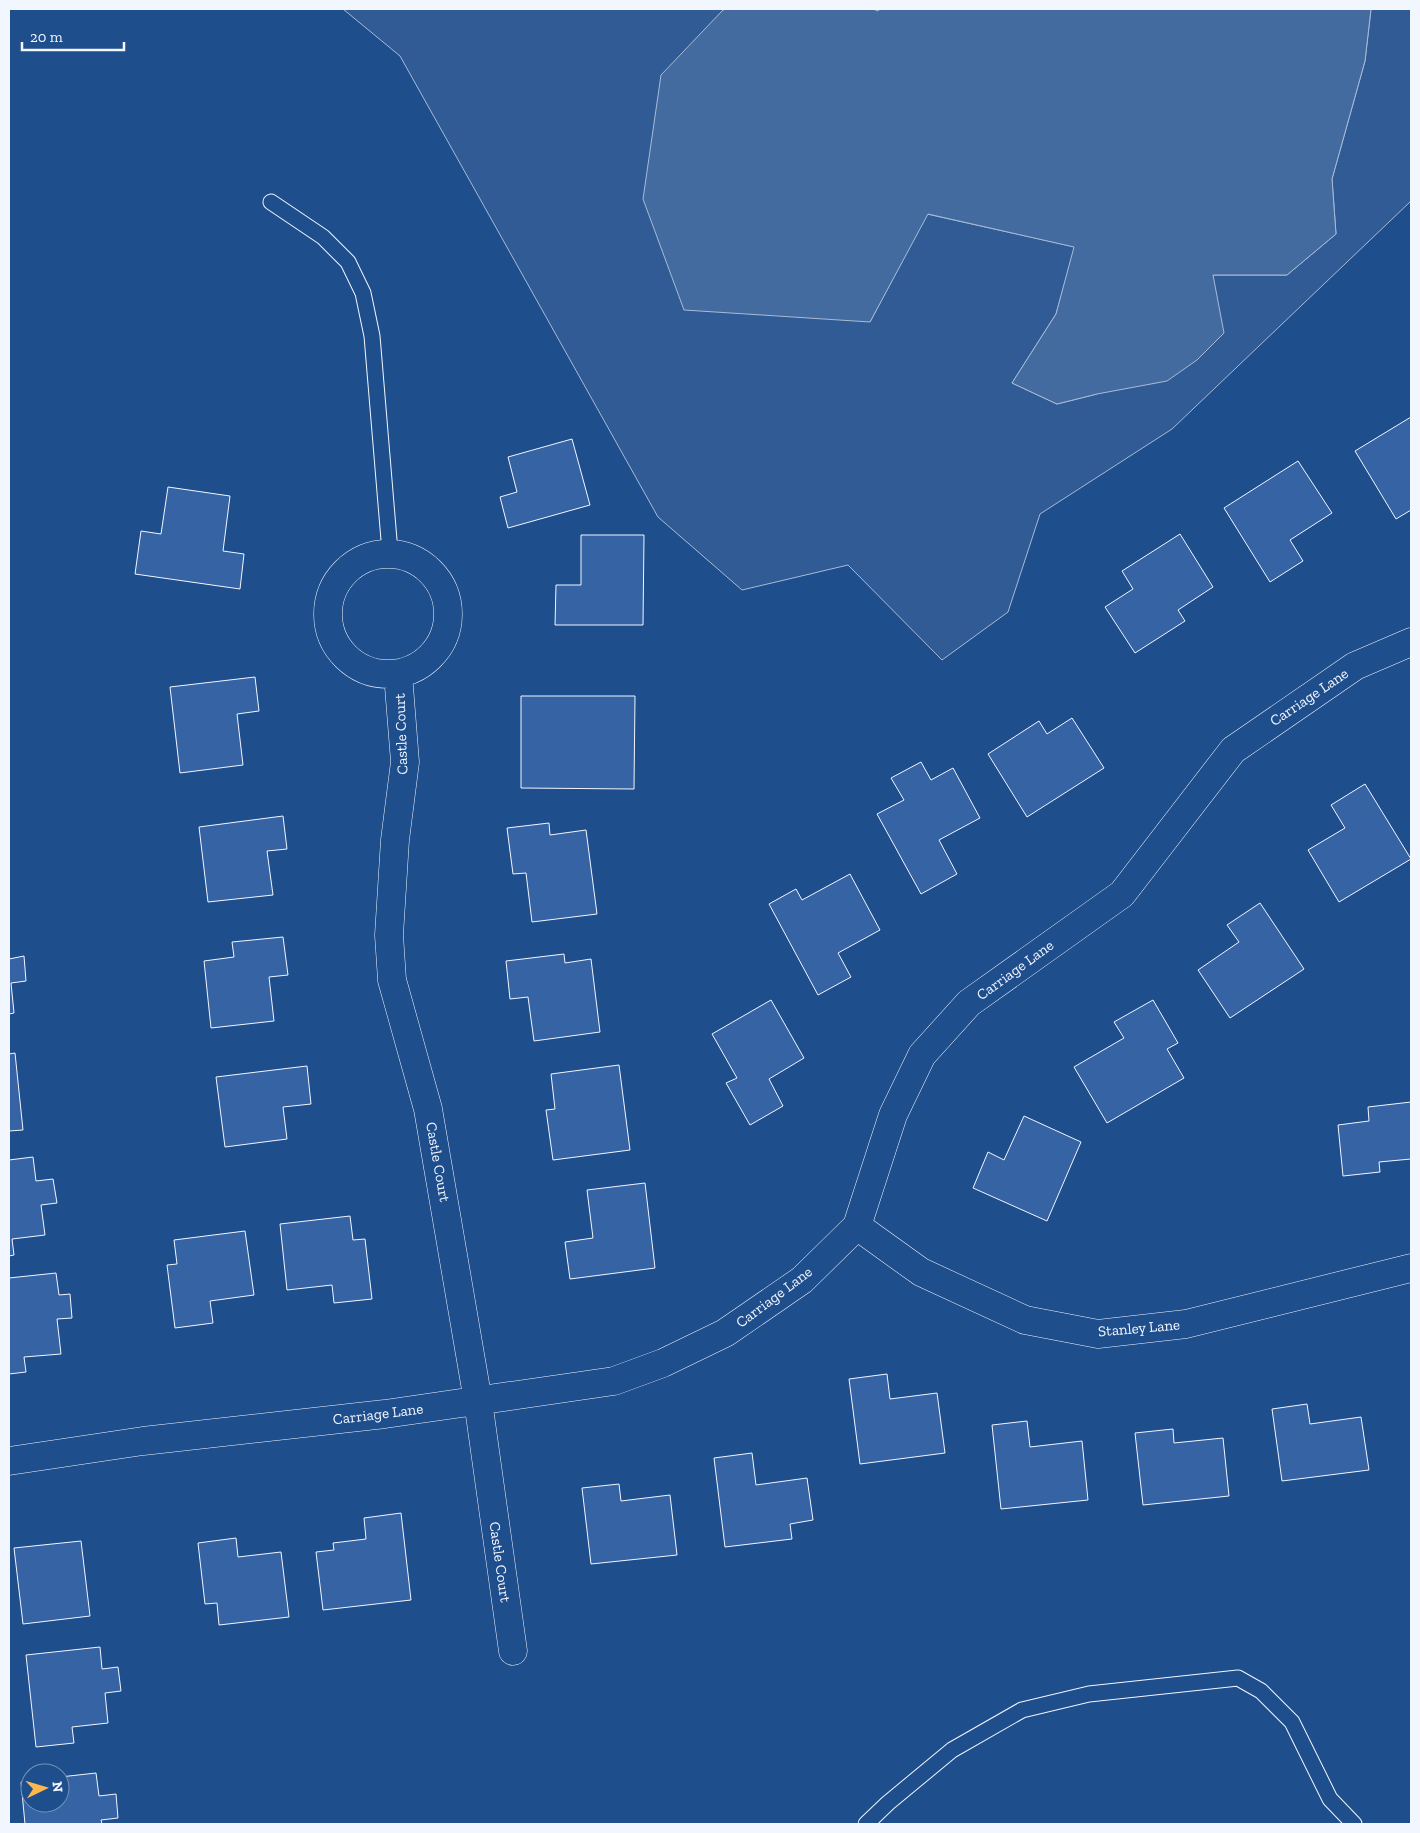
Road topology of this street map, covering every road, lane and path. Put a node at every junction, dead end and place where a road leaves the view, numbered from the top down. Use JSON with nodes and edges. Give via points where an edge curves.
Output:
{"nodes":[{"id":1,"x":271,"y":202,"type":"dead end"},
{"id":2,"x":390,"y":552,"type":"junction"},
{"id":3,"x":1411,"y":642,"type":"edge"},
{"id":4,"x":398,"y":674,"type":"junction"},
{"id":5,"x":857,"y":1226,"type":"junction"},
{"id":6,"x":1411,"y":1268,"type":"edge"},
{"id":7,"x":478,"y":1400,"type":"junction"},
{"id":8,"x":9,"y":1461,"type":"edge"},
{"id":9,"x":513,"y":1651,"type":"dead end"},
{"id":10,"x":866,"y":1824,"type":"edge"},
{"id":11,"x":1354,"y":1824,"type":"edge"}],
"edges":[{"from":1,"to":2,"type":"lane","via":[[323,238],[348,262],[363,293],[372,336]]},
{"from":2,"to":4,"type":"street","via":[[414,558],[434,574],[446,597],[448,622],[439,646],[422,664]]},
{"from":2,"to":4,"type":"street","via":[[365,557],[344,571],[330,592],[326,618],[334,642],[350,662],[373,673]]},
{"from":3,"to":5,"type":"street","name":"Carriage Lane","via":[[1355,666],[1233,750],[1122,894],[969,1003],[922,1055],[893,1115]]},
{"from":4,"to":7,"type":"street","name":"Castle Court","via":[[405,762],[395,840],[389,935],[392,980],[428,1109]]},
{"from":5,"to":6,"type":"street","name":"Stanley Lane","via":[[921,1272],[1025,1320],[1098,1334],[1186,1324]]},
{"from":5,"to":7,"type":"street","name":"Carriage Lane","via":[[802,1280],[725,1333],[663,1363],[614,1382]]},
{"from":7,"to":8,"type":"street","name":"Carriage Lane","via":[[385,1414],[143,1441]]},
{"from":7,"to":9,"type":"street","name":"Castle Court"},
{"from":10,"to":11,"type":"lane","via":[[952,1750],[1022,1710],[1089,1694],[1238,1678],[1261,1691],[1292,1722],[1330,1799]]}]}
